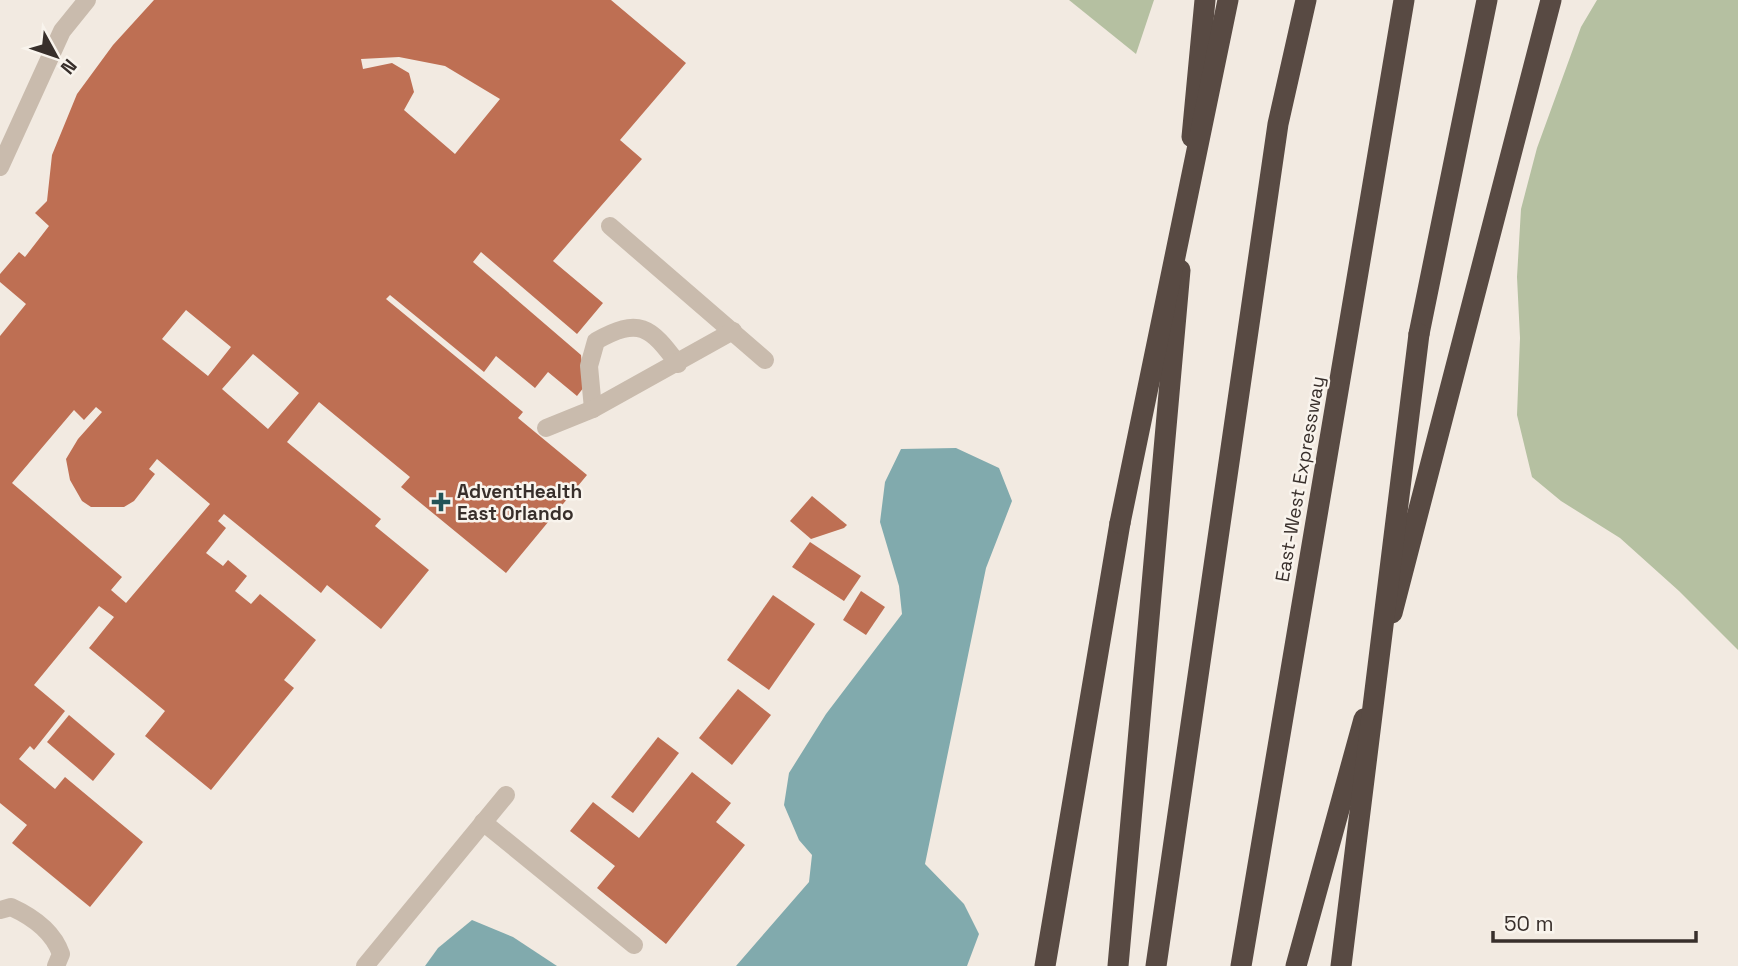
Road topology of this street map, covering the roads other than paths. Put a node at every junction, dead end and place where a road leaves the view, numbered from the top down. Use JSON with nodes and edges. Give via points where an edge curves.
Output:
{"nodes":[{"id":1,"x":87,"y":0,"type":"edge"},
{"id":2,"x":1205,"y":0,"type":"edge"},
{"id":3,"x":1228,"y":0,"type":"edge"},
{"id":4,"x":1306,"y":0,"type":"edge"},
{"id":5,"x":1404,"y":0,"type":"edge"},
{"id":6,"x":1487,"y":0,"type":"edge"},
{"id":7,"x":1551,"y":0,"type":"edge"},
{"id":8,"x":0,"y":167,"type":"edge"},
{"id":9,"x":610,"y":226,"type":"dead end"},
{"id":10,"x":733,"y":331,"type":"junction"},
{"id":11,"x":765,"y":359,"type":"dead end"},
{"id":12,"x":678,"y":363,"type":"junction"},
{"id":13,"x":593,"y":408,"type":"junction"},
{"id":14,"x":546,"y":428,"type":"dead end"},
{"id":15,"x":506,"y":794,"type":"dead end"},
{"id":16,"x":484,"y":822,"type":"junction"},
{"id":17,"x":0,"y":910,"type":"edge"},
{"id":18,"x":634,"y":945,"type":"dead end"},
{"id":19,"x":56,"y":966,"type":"edge"},
{"id":20,"x":365,"y":966,"type":"edge"},
{"id":21,"x":1045,"y":966,"type":"edge"},
{"id":22,"x":1118,"y":966,"type":"edge"},
{"id":23,"x":1156,"y":966,"type":"edge"},
{"id":24,"x":1241,"y":966,"type":"edge"},
{"id":25,"x":1296,"y":966,"type":"edge"},
{"id":26,"x":1341,"y":966,"type":"edge"}],
"edges":[{"from":1,"to":8,"type":"lane","via":[[62,31]]},
{"from":2,"to":22,"type":"highway"},
{"from":3,"to":21,"type":"highway","bridge":true,"via":[[1120,523]]},
{"from":4,"to":23,"type":"highway","via":[[1278,124]]},
{"from":5,"to":24,"type":"highway","name":"East-West Expressway"},
{"from":6,"to":26,"type":"highway","bridge":true,"via":[[1419,334]]},
{"from":7,"to":25,"type":"highway","via":[[1334,837]]},
{"from":9,"to":10,"type":"lane"},
{"from":10,"to":11,"type":"lane"},
{"from":10,"to":12,"type":"lane"},
{"from":12,"to":13,"type":"lane"},
{"from":12,"to":13,"type":"lane","via":[[662,341],[640,327],[621,327],[596,341],[590,366]]},
{"from":13,"to":14,"type":"lane"},
{"from":15,"to":16,"type":"lane"},
{"from":16,"to":18,"type":"lane"},
{"from":16,"to":20,"type":"lane"},
{"from":17,"to":19,"type":"lane","via":[[11,907],[27,915],[56,939],[61,954]]}]}
